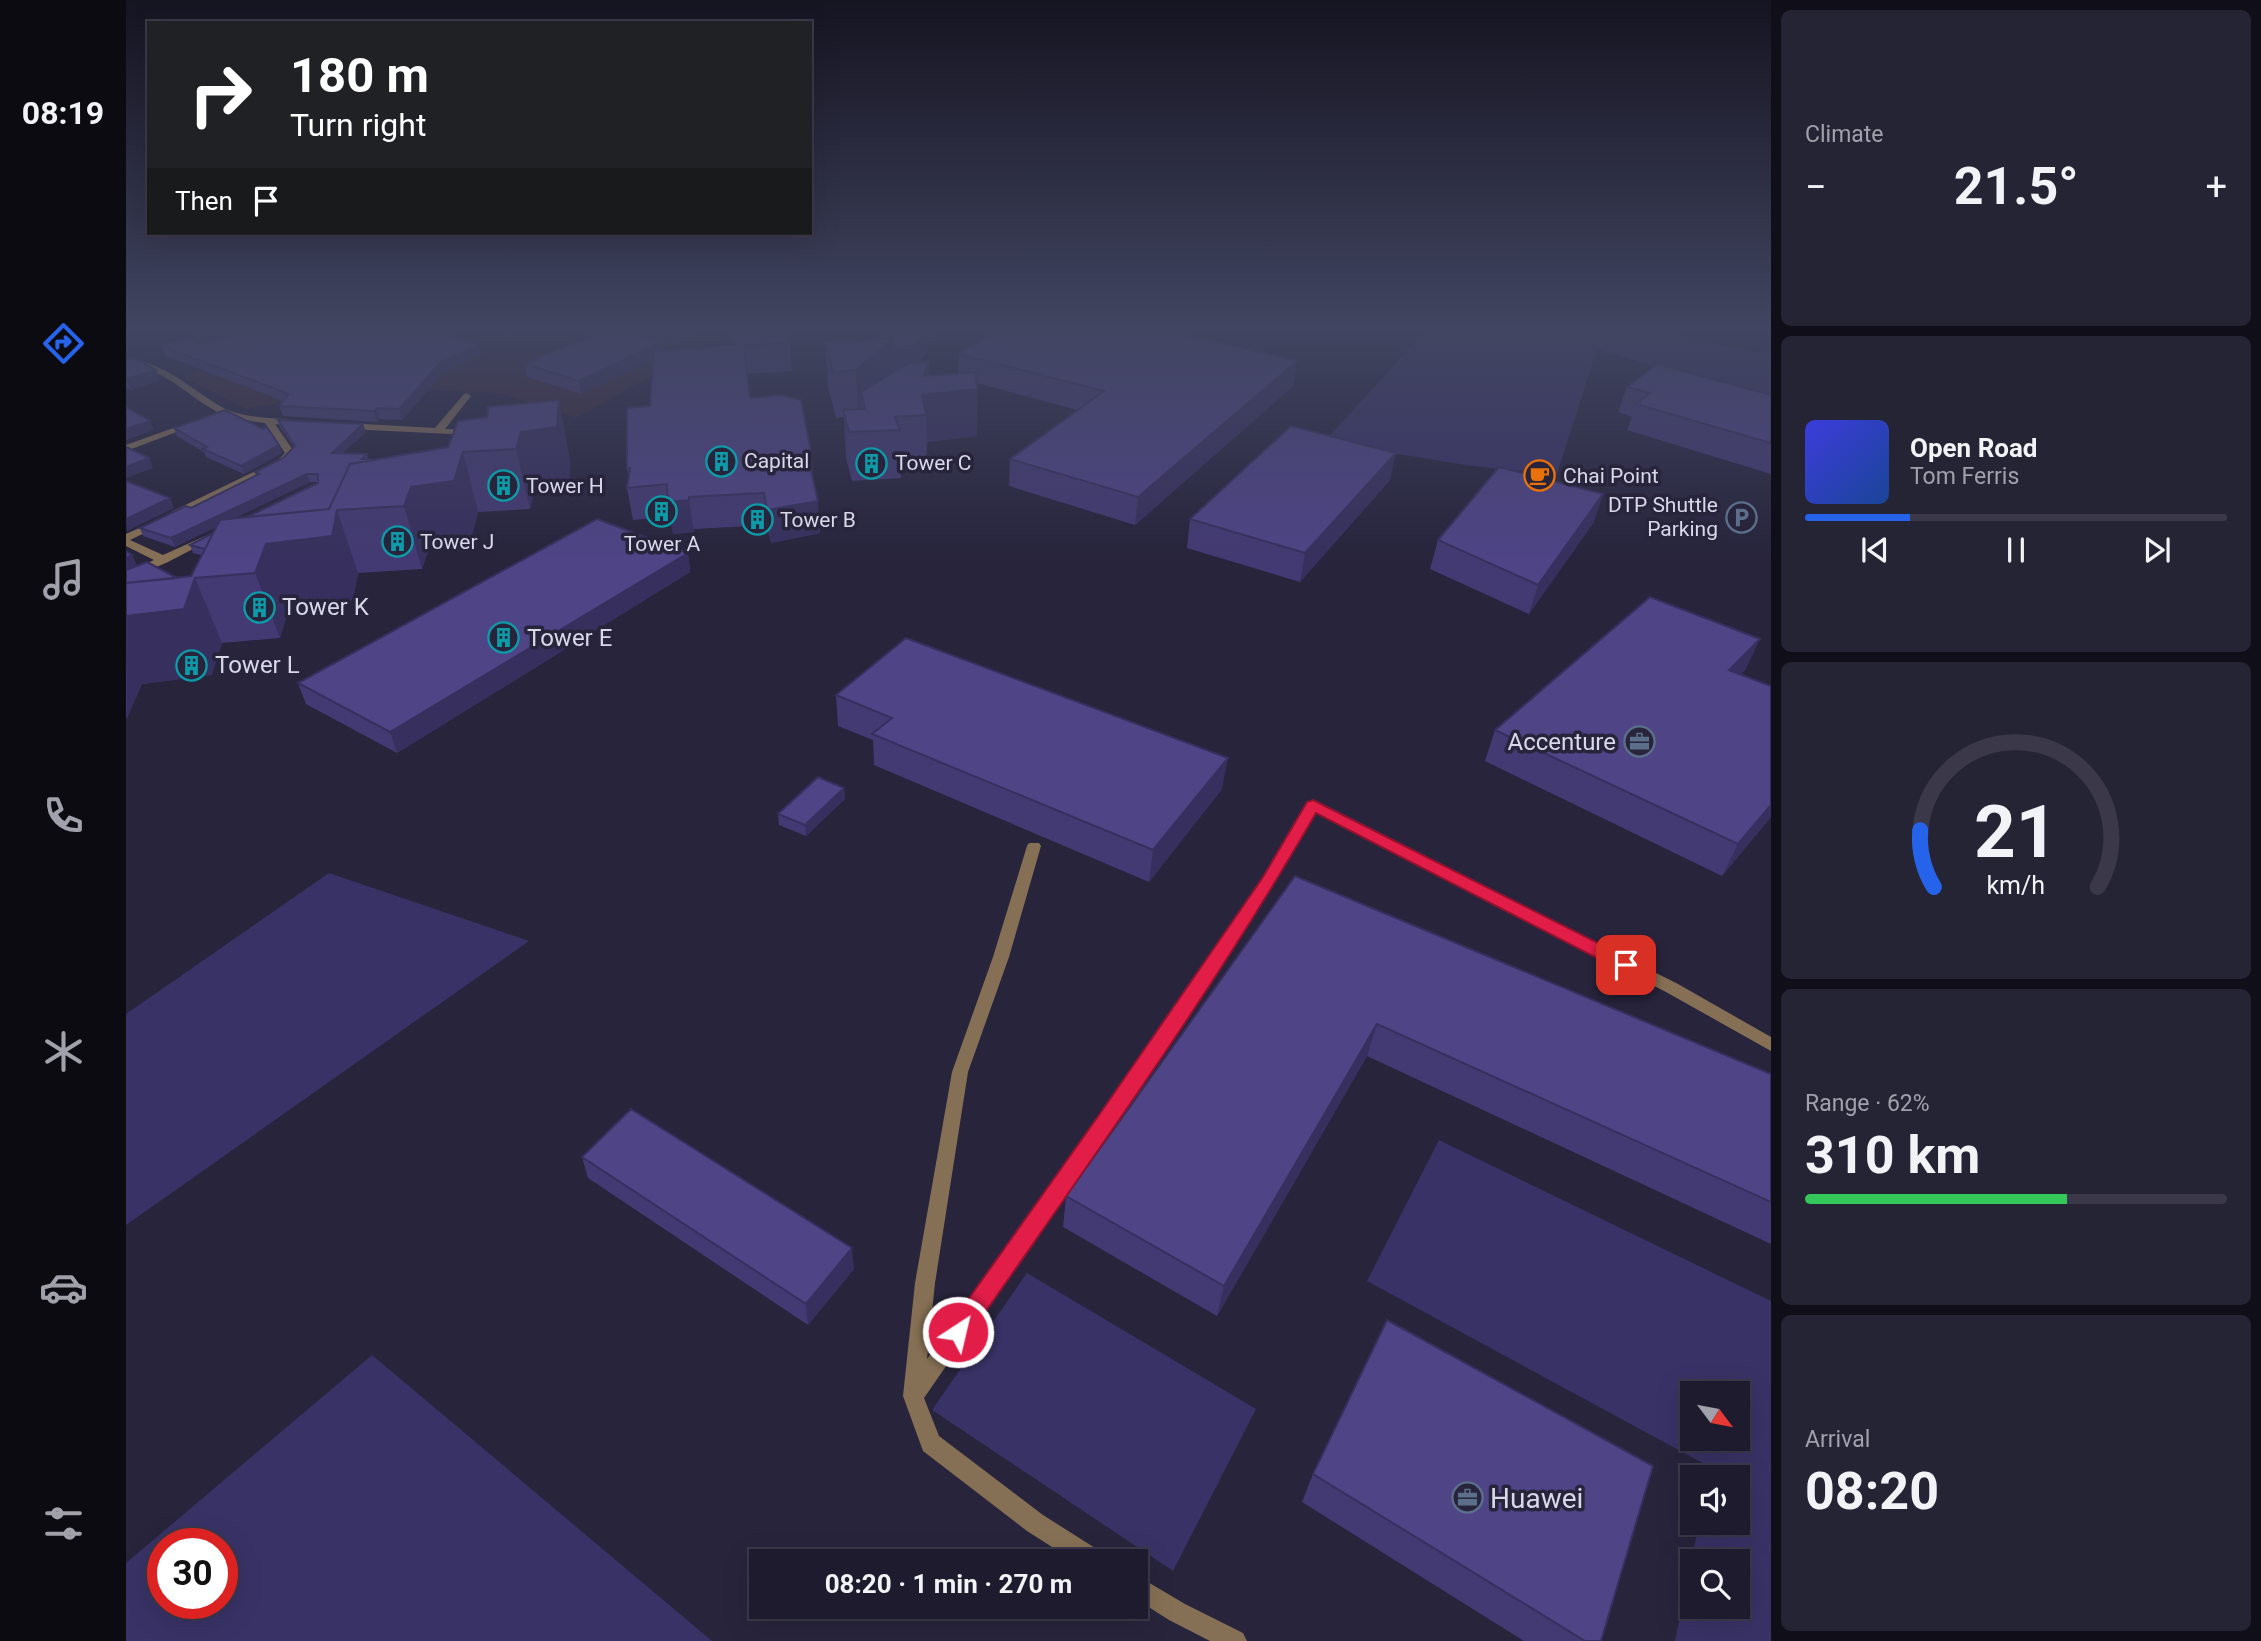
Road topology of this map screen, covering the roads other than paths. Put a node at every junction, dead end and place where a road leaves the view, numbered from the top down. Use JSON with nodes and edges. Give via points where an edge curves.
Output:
{"nodes":[{"id":1,"x":214,"y":405,"type":"edge"},
{"id":2,"x":460,"y":405,"type":"edge"},
{"id":3,"x":227,"y":412,"type":"junction"},
{"id":4,"x":214,"y":417,"type":"edge"},
{"id":5,"x":202,"y":421,"type":"edge"},
{"id":6,"x":268,"y":421,"type":"junction"},
{"id":7,"x":309,"y":424,"type":"edge"},
{"id":8,"x":336,"y":426,"type":"edge"},
{"id":9,"x":437,"y":432,"type":"junction"},
{"id":10,"x":477,"y":433,"type":"edge"},
{"id":11,"x":126,"y":448,"type":"edge"},
{"id":12,"x":214,"y":535,"type":"edge"},
{"id":13,"x":126,"y":540,"type":"edge"},
{"id":14,"x":164,"y":559,"type":"junction"},
{"id":15,"x":126,"y":577,"type":"edge"},
{"id":16,"x":1034,"y":846,"type":"dead end"},
{"id":17,"x":1771,"y":1045,"type":"edge"},
{"id":18,"x":913,"y":1396,"type":"junction"},
{"id":19,"x":1076,"y":1549,"type":"edge"},
{"id":20,"x":1148,"y":1594,"type":"edge"},
{"id":21,"x":1235,"y":1641,"type":"edge"}],
"edges":[{"from":1,"to":3,"type":"street"},
{"from":2,"to":9,"type":"street"},
{"from":3,"to":4,"type":"street"},
{"from":3,"to":6,"type":"street"},
{"from":5,"to":11,"type":"street"},
{"from":6,"to":7,"type":"street"},
{"from":6,"to":13,"type":"street","via":[[290,453],[281,462]]},
{"from":8,"to":9,"type":"street"},
{"from":9,"to":10,"type":"street"},
{"from":12,"to":14,"type":"street"},
{"from":13,"to":14,"type":"street"},
{"from":14,"to":15,"type":"street"},
{"from":16,"to":18,"type":"street","via":[[960,1072],[925,1283]]},
{"from":17,"to":18,"type":"street","via":[[1672,988],[1313,805],[1269,880],[1106,1121]]},
{"from":18,"to":19,"type":"street","via":[[931,1443]]},
{"from":20,"to":21,"type":"street"}]}
